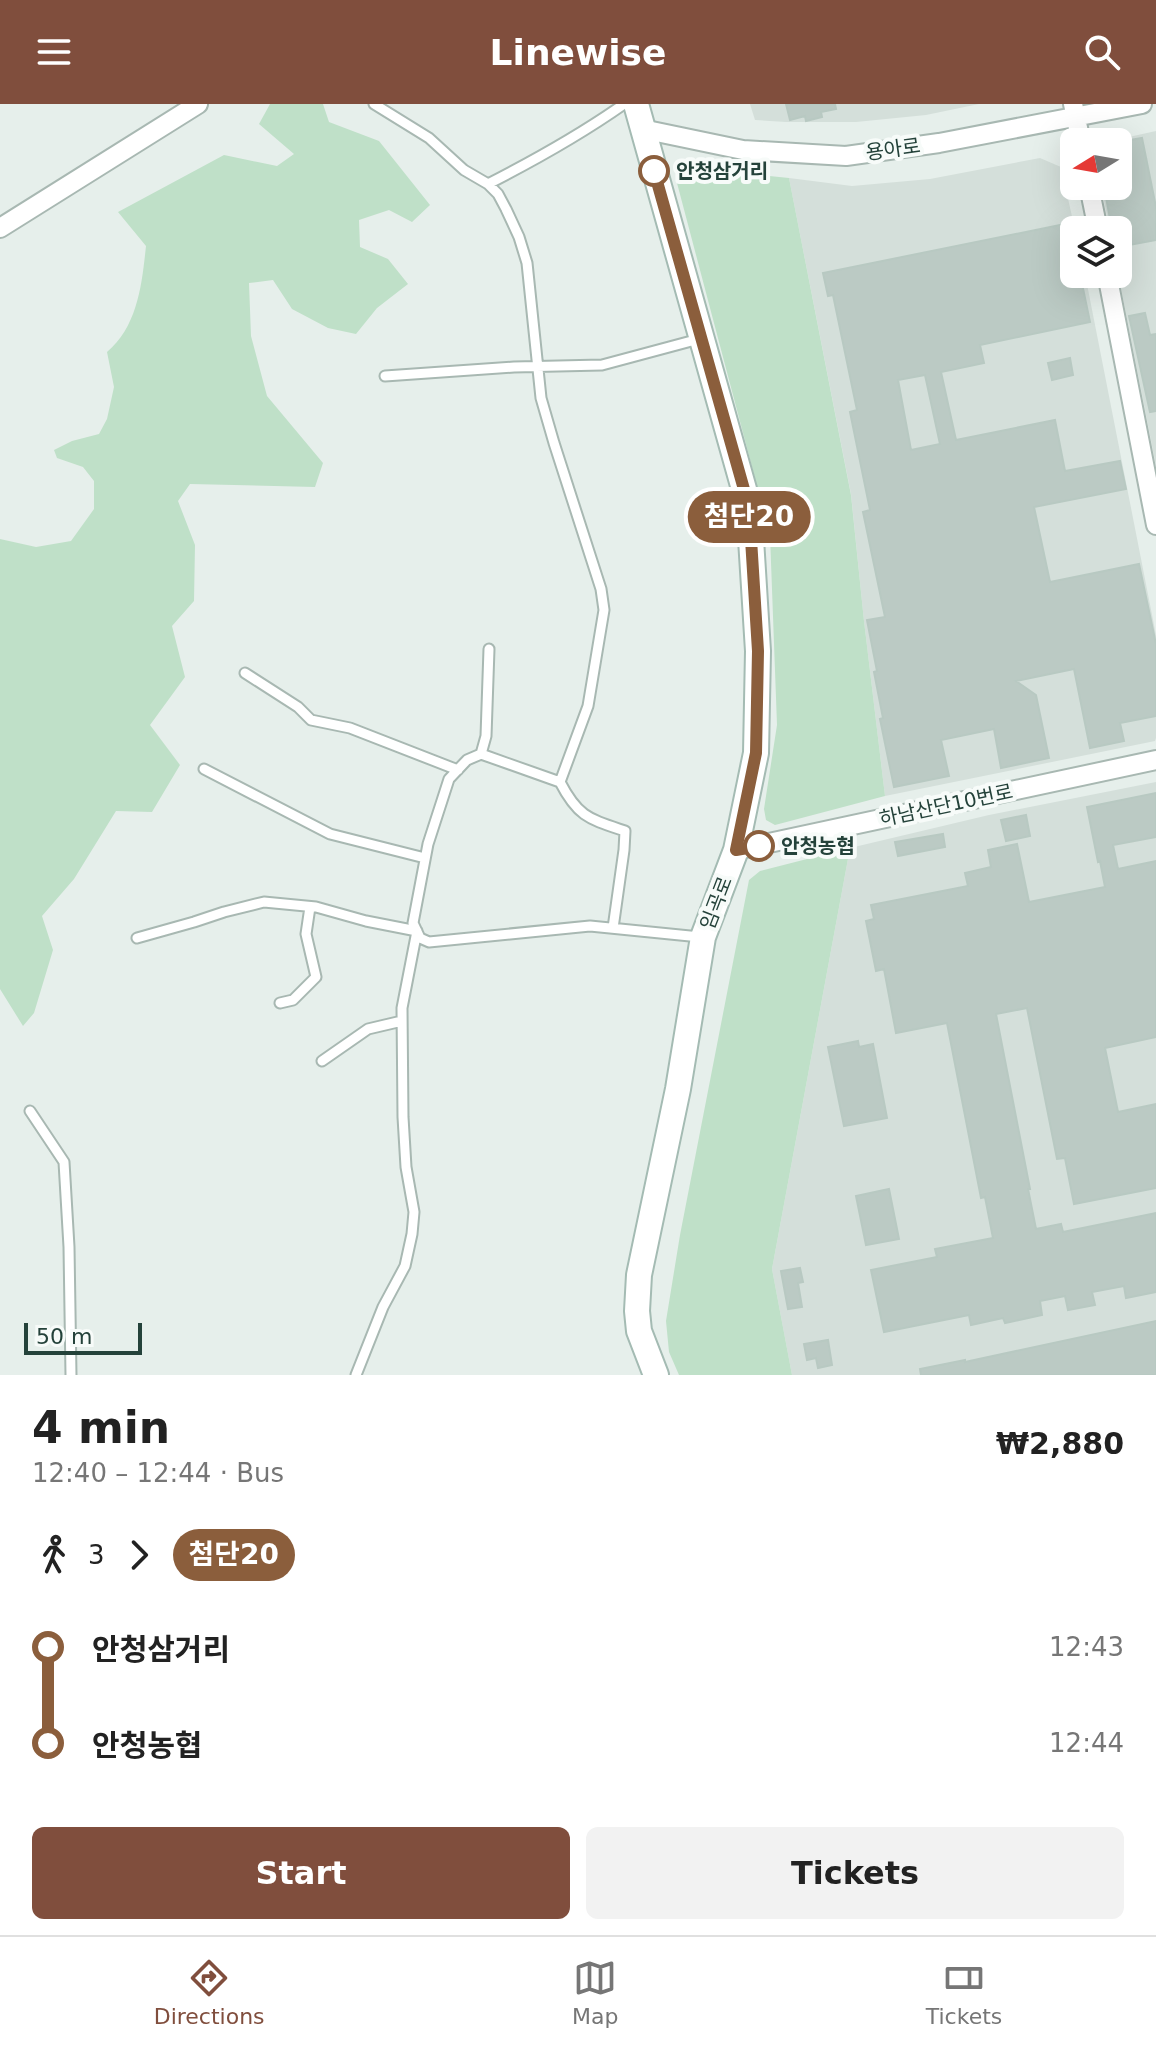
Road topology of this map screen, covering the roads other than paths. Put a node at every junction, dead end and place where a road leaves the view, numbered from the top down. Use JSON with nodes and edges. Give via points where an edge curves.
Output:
{"nodes":[{"id":1,"x":198,"y":104,"type":"edge"},
{"id":2,"x":374,"y":104,"type":"edge"},
{"id":3,"x":624,"y":104,"type":"edge"},
{"id":4,"x":636,"y":104,"type":"edge"},
{"id":5,"x":1142,"y":104,"type":"edge"},
{"id":6,"x":1074,"y":110,"type":"edge"},
{"id":7,"x":642,"y":129,"type":"junction"},
{"id":8,"x":488,"y":184,"type":"junction"},
{"id":9,"x":0,"y":228,"type":"edge"},
{"id":10,"x":1110,"y":288,"type":"edge"},
{"id":11,"x":702,"y":338,"type":"junction"},
{"id":12,"x":537,"y":367,"type":"junction"},
{"id":13,"x":385,"y":376,"type":"dead end"},
{"id":14,"x":1156,"y":525,"type":"edge"},
{"id":15,"x":489,"y":649,"type":"dead end"},
{"id":16,"x":245,"y":673,"type":"dead end"},
{"id":17,"x":481,"y":754,"type":"junction"},
{"id":18,"x":1156,"y":760,"type":"edge"},
{"id":19,"x":204,"y":769,"type":"dead end"},
{"id":20,"x":458,"y":770,"type":"junction"},
{"id":21,"x":560,"y":782,"type":"junction"},
{"id":22,"x":736,"y":850,"type":"junction"},
{"id":23,"x":425,"y":858,"type":"junction"},
{"id":24,"x":310,"y":907,"type":"junction"},
{"id":25,"x":613,"y":928,"type":"junction"},
{"id":26,"x":417,"y":931,"type":"junction"},
{"id":27,"x":703,"y":937,"type":"junction"},
{"id":28,"x":137,"y":938,"type":"dead end"},
{"id":29,"x":280,"y":1003,"type":"dead end"},
{"id":30,"x":402,"y":1021,"type":"junction"},
{"id":31,"x":322,"y":1061,"type":"dead end"},
{"id":32,"x":30,"y":1111,"type":"dead end"},
{"id":33,"x":71,"y":1375,"type":"edge"},
{"id":34,"x":356,"y":1375,"type":"edge"},
{"id":35,"x":656,"y":1375,"type":"edge"}],
"edges":[{"from":1,"to":9,"type":"street"},
{"from":2,"to":8,"type":"lane"},
{"from":3,"to":8,"type":"lane","via":[[537,160]]},
{"from":4,"to":7,"type":"main road","name":"임곡로"},
{"from":5,"to":6,"type":"street","name":"용아로"},
{"from":6,"to":7,"type":"street","name":"용아로","via":[[939,143],[846,156],[743,150]]},
{"from":7,"to":11,"type":"main road","name":"임곡로"},
{"from":8,"to":12,"type":"lane","via":[[506,209],[527,263]]},
{"from":10,"to":14,"type":"street"},
{"from":11,"to":12,"type":"lane","via":[[602,365]]},
{"from":11,"to":22,"type":"main road","name":"임곡로","via":[[749,507],[758,651],[756,753]]},
{"from":12,"to":13,"type":"lane"},
{"from":12,"to":21,"type":"lane","via":[[541,398],[604,610],[588,706]]},
{"from":15,"to":17,"type":"lane"},
{"from":16,"to":20,"type":"lane","via":[[311,720],[350,728]]},
{"from":17,"to":20,"type":"lane"},
{"from":17,"to":21,"type":"lane"},
{"from":18,"to":22,"type":"street","name":"하남산단10번로"},
{"from":19,"to":23,"type":"lane","via":[[330,834]]},
{"from":20,"to":23,"type":"lane","via":[[449,779]]},
{"from":21,"to":25,"type":"lane","via":[[580,813],[625,831]]},
{"from":22,"to":27,"type":"main road","name":"임곡로"},
{"from":23,"to":26,"type":"lane","via":[[413,923]]},
{"from":24,"to":26,"type":"lane"},
{"from":24,"to":28,"type":"lane","via":[[264,902]]},
{"from":24,"to":29,"type":"lane","via":[[306,934],[316,977],[293,1000]]},
{"from":25,"to":26,"type":"lane","via":[[429,942]]},
{"from":25,"to":27,"type":"lane"},
{"from":26,"to":30,"type":"lane"},
{"from":27,"to":35,"type":"main road","name":"임곡로","via":[[637,1291],[639,1331]]},
{"from":30,"to":31,"type":"lane","via":[[368,1029]]},
{"from":30,"to":34,"type":"lane","via":[[412,1234],[405,1266]]},
{"from":32,"to":33,"type":"lane","via":[[64,1162]]}]}
